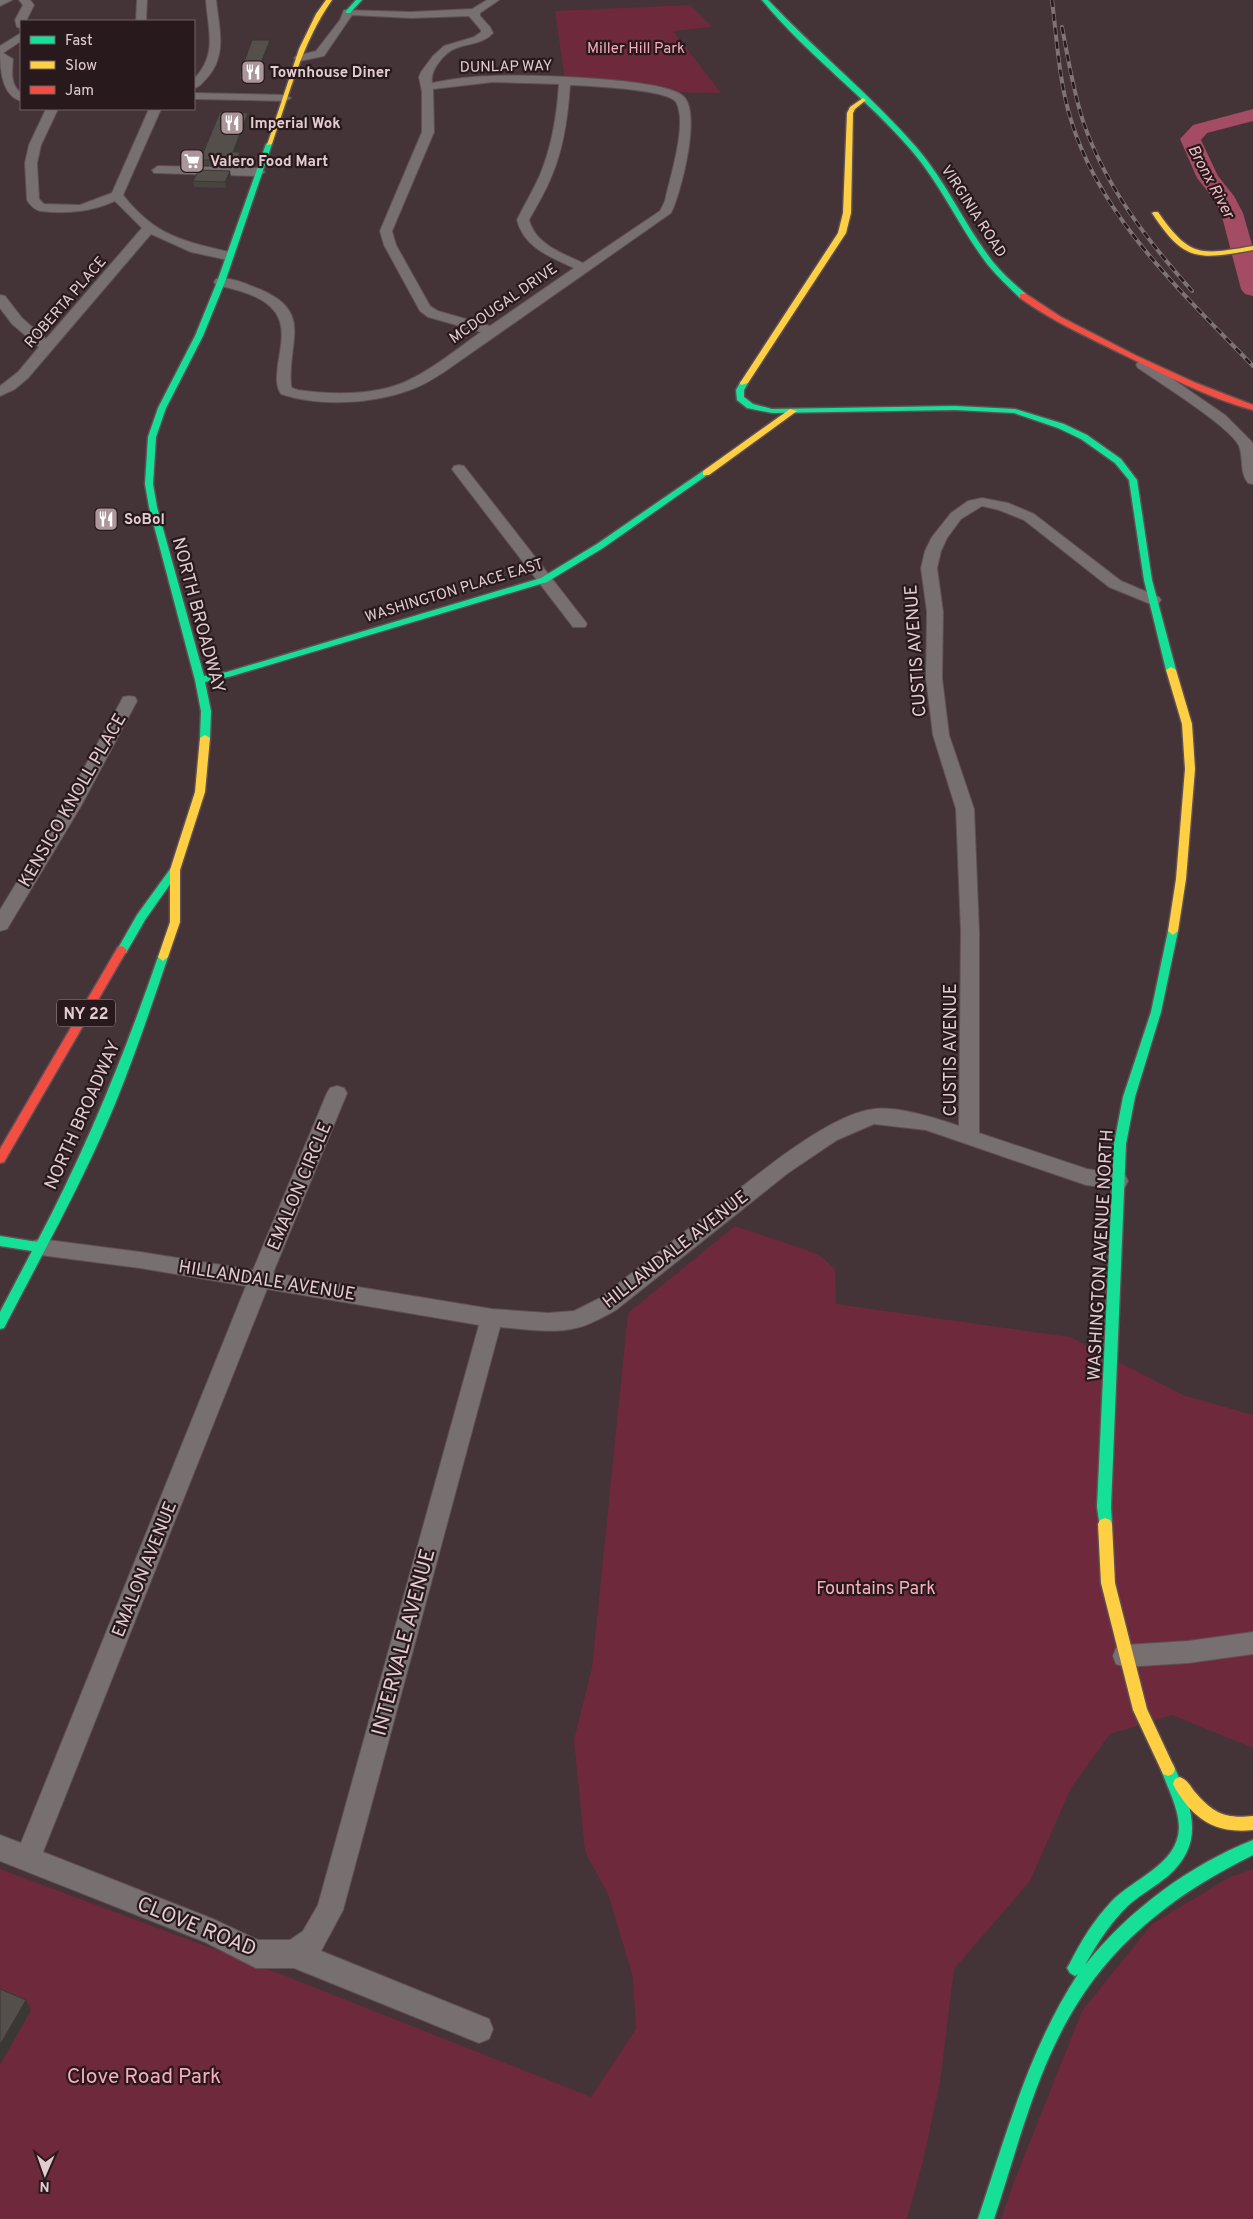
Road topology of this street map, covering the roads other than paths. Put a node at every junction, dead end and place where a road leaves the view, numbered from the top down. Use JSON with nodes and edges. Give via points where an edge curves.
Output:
{"nodes":[{"id":1,"x":7,"y":0,"type":"edge"},
{"id":2,"x":24,"y":0,"type":"edge"},
{"id":3,"x":142,"y":0,"type":"edge"},
{"id":4,"x":211,"y":0,"type":"edge"},
{"id":5,"x":329,"y":0,"type":"edge"},
{"id":6,"x":359,"y":0,"type":"edge"},
{"id":7,"x":494,"y":0,"type":"edge"},
{"id":8,"x":765,"y":0,"type":"edge"},
{"id":9,"x":0,"y":3,"type":"edge"},
{"id":10,"x":348,"y":12,"type":"junction"},
{"id":11,"x":475,"y":12,"type":"junction"},
{"id":12,"x":20,"y":20,"type":"edge"},
{"id":13,"x":141,"y":20,"type":"edge"},
{"id":14,"x":20,"y":37,"type":"edge"},
{"id":15,"x":0,"y":52,"type":"edge"},
{"id":16,"x":0,"y":56,"type":"edge"},
{"id":17,"x":300,"y":58,"type":"junction"},
{"id":18,"x":565,"y":81,"type":"junction"},
{"id":19,"x":585,"y":82,"type":"joint"},
{"id":20,"x":195,"y":84,"type":"edge"},
{"id":21,"x":427,"y":87,"type":"junction"},
{"id":22,"x":195,"y":96,"type":"edge"},
{"id":23,"x":20,"y":97,"type":"edge"},
{"id":24,"x":285,"y":98,"type":"junction"},
{"id":25,"x":863,"y":100,"type":"junction"},
{"id":26,"x":52,"y":110,"type":"edge"},
{"id":27,"x":155,"y":110,"type":"edge"},
{"id":28,"x":158,"y":170,"type":"dead end"},
{"id":29,"x":259,"y":172,"type":"junction"},
{"id":30,"x":117,"y":195,"type":"junction"},
{"id":31,"x":1156,"y":213,"type":"dead end"},
{"id":32,"x":149,"y":228,"type":"junction"},
{"id":33,"x":1253,"y":248,"type":"edge"},
{"id":34,"x":228,"y":256,"type":"junction"},
{"id":35,"x":584,"y":268,"type":"junction"},
{"id":36,"x":221,"y":282,"type":"junction"},
{"id":37,"x":0,"y":299,"type":"edge"},
{"id":38,"x":491,"y":331,"type":"junction"},
{"id":39,"x":46,"y":346,"type":"junction"},
{"id":40,"x":1134,"y":358,"type":"junction"},
{"id":41,"x":0,"y":392,"type":"edge"},
{"id":42,"x":1253,"y":408,"type":"edge"},
{"id":43,"x":793,"y":412,"type":"junction"},
{"id":44,"x":460,"y":469,"type":"dead end"},
{"id":45,"x":1253,"y":480,"type":"edge"},
{"id":46,"x":544,"y":580,"type":"junction"},
{"id":47,"x":1153,"y":600,"type":"junction"},
{"id":48,"x":579,"y":624,"type":"dead end"},
{"id":49,"x":200,"y":680,"type":"junction"},
{"id":50,"x":129,"y":701,"type":"dead end"},
{"id":51,"x":176,"y":870,"type":"junction"},
{"id":52,"x":0,"y":925,"type":"edge"},
{"id":53,"x":337,"y":1093,"type":"dead end"},
{"id":54,"x":969,"y":1136,"type":"junction"},
{"id":55,"x":0,"y":1159,"type":"edge"},
{"id":56,"x":1118,"y":1181,"type":"junction"},
{"id":57,"x":0,"y":1241,"type":"edge"},
{"id":58,"x":40,"y":1247,"type":"junction"},
{"id":59,"x":260,"y":1279,"type":"junction"},
{"id":60,"x":492,"y":1318,"type":"junction"},
{"id":61,"x":0,"y":1324,"type":"edge"},
{"id":62,"x":1253,"y":1643,"type":"edge"},
{"id":63,"x":1125,"y":1656,"type":"junction"},
{"id":64,"x":1168,"y":1769,"type":"junction"},
{"id":65,"x":1253,"y":1823,"type":"edge"},
{"id":66,"x":1253,"y":1847,"type":"edge"},
{"id":67,"x":0,"y":1848,"type":"edge"},
{"id":68,"x":27,"y":1860,"type":"junction"},
{"id":69,"x":294,"y":1954,"type":"junction"},
{"id":70,"x":478,"y":2029,"type":"dead end"},
{"id":71,"x":1045,"y":2050,"type":"junction"},
{"id":72,"x":986,"y":2219,"type":"edge"}],
"edges":[{"from":1,"to":9,"type":"street"},
{"from":2,"to":12,"type":"street","via":[[29,6]]},
{"from":3,"to":13,"type":"street"},
{"from":4,"to":20,"type":"street","via":[[216,55]]},
{"from":5,"to":17,"type":"main road","name":"NORTH BROADWAY","number":"NY 22","via":[[317,14]]},
{"from":6,"to":10,"type":"main road"},
{"from":7,"to":11,"type":"street"},
{"from":8,"to":25,"type":"main road","name":"VIRGINIA ROAD"},
{"from":10,"to":11,"type":"street","via":[[411,15]]},
{"from":10,"to":17,"type":"street","via":[[320,54]]},
{"from":11,"to":21,"type":"street","via":[[474,17],[487,33],[443,52],[427,72]]},
{"from":14,"to":15,"type":"street"},
{"from":16,"to":23,"type":"street","via":[[7,59],[5,80]]},
{"from":17,"to":24,"type":"main road","name":"NORTH BROADWAY","number":"NY 22"},
{"from":18,"to":19,"type":"street","name":"DUNLAP WAY"},
{"from":18,"to":21,"type":"street","name":"DUNLAP WAY","via":[[470,81]]},
{"from":18,"to":35,"type":"street","via":[[563,109],[552,158],[523,220],[524,228],[533,239]]},
{"from":19,"to":35,"type":"street","name":"MCDOUGAL DRIVE","via":[[671,92],[680,99],[686,125],[671,201],[665,213]]},
{"from":21,"to":38,"type":"street","via":[[428,132],[386,231],[390,245],[425,308],[433,314]]},
{"from":22,"to":24,"type":"street"},
{"from":24,"to":29,"type":"main road","name":"NORTH BROADWAY","number":"NY 22"},
{"from":25,"to":40,"type":"main road","name":"VIRGINIA ROAD","via":[[933,173],[982,253],[1002,279],[1052,315]]},
{"from":25,"to":43,"type":"main road","name":"WASHINGTON AVENUE NORTH","via":[[850,113],[847,213],[842,233],[740,390],[740,398],[750,406]]},
{"from":26,"to":30,"type":"street","via":[[35,145],[31,163],[33,200],[40,208],[72,211]]},
{"from":27,"to":30,"type":"street"},
{"from":28,"to":29,"type":"street"},
{"from":29,"to":34,"type":"main road","name":"NORTH BROADWAY","number":"NY 22"},
{"from":30,"to":32,"type":"street","via":[[125,207]]},
{"from":31,"to":33,"type":"main road","via":[[1172,240],[1188,252],[1206,255]]},
{"from":32,"to":34,"type":"street","via":[[187,248]]},
{"from":32,"to":39,"type":"street","name":"ROBERTA PLACE"},
{"from":34,"to":36,"type":"main road","name":"NORTH BROADWAY","number":"NY 22"},
{"from":35,"to":38,"type":"street","name":"MCDOUGAL DRIVE"},
{"from":36,"to":38,"type":"street","name":"MCDOUGAL DRIVE","via":[[243,286],[261,295],[287,320],[289,334],[284,388],[289,393],[331,397],[395,391],[415,382]]},
{"from":36,"to":49,"type":"main road","name":"NORTH BROADWAY","number":"NY 22","via":[[199,336],[162,408],[152,437],[148,468],[153,507]]},
{"from":37,"to":39,"type":"street","via":[[17,321]]},
{"from":39,"to":41,"type":"street","name":"ROBERTA PLACE","via":[[22,378]]},
{"from":40,"to":42,"type":"main road","name":"VIRGINIA ROAD"},
{"from":40,"to":45,"type":"street","via":[[1220,418],[1246,444]]},
{"from":43,"to":46,"type":"main road","name":"WASHINGTON PLACE EAST","via":[[600,546]]},
{"from":43,"to":47,"type":"main road","name":"WASHINGTON AVENUE NORTH","via":[[1015,411],[1084,437],[1118,461],[1133,480]]},
{"from":44,"to":46,"type":"street"},
{"from":46,"to":48,"type":"street"},
{"from":46,"to":49,"type":"main road","name":"WASHINGTON PLACE EAST","via":[[227,675]]},
{"from":47,"to":54,"type":"street","name":"CUSTIS AVENUE","via":[[1115,584],[1029,517],[1003,506],[982,502],[973,504],[956,516],[932,552],[929,568],[935,612],[934,678],[941,734],[965,809],[970,948]]},
{"from":47,"to":56,"type":"main road","name":"WASHINGTON AVENUE NORTH","via":[[1187,724],[1190,769],[1182,879],[1172,937],[1156,1012],[1129,1096],[1120,1144]]},
{"from":49,"to":51,"type":"main road","name":"NORTH BROADWAY","number":"NY 22","via":[[206,711],[204,762],[200,792]]},
{"from":50,"to":52,"type":"street","name":"KENSICO KNOLL PLACE","via":[[72,806]]},
{"from":51,"to":55,"type":"main road","number":"NY 22","via":[[141,918]]},
{"from":51,"to":58,"type":"main road","name":"NORTH BROADWAY","via":[[175,922],[132,1049],[82,1165]]},
{"from":53,"to":59,"type":"street","name":"EMALON CIRCLE"},
{"from":54,"to":56,"type":"street","name":"HILLANDALE AVENUE","via":[[1086,1177]]},
{"from":54,"to":60,"type":"street","name":"HILLANDALE AVENUE","via":[[904,1119],[874,1116],[856,1122],[780,1167],[608,1304],[590,1314],[575,1320],[548,1322]]},
{"from":56,"to":63,"type":"main road","name":"WASHINGTON AVENUE NORTH","via":[[1104,1507],[1108,1584]]},
{"from":57,"to":58,"type":"main road","name":"HILLANDALE AVENUE"},
{"from":58,"to":59,"type":"street","name":"HILLANDALE AVENUE"},
{"from":58,"to":61,"type":"main road","name":"NORTH BROADWAY"},
{"from":59,"to":60,"type":"street","name":"HILLANDALE AVENUE"},
{"from":59,"to":68,"type":"street","name":"EMALON AVENUE"},
{"from":60,"to":69,"type":"street","name":"INTERVALE AVENUE","via":[[330,1910],[313,1941]]},
{"from":62,"to":63,"type":"street"},
{"from":63,"to":64,"type":"main road","name":"WASHINGTON AVENUE NORTH","via":[[1140,1710]]},
{"from":64,"to":65,"type":"main road","via":[[1197,1806],[1214,1820],[1233,1826]]},
{"from":64,"to":71,"type":"main road","via":[[1186,1825],[1181,1851],[1168,1866],[1131,1892],[1093,1937],[1070,1982]]},
{"from":66,"to":71,"type":"main road","via":[[1196,1874],[1123,1932],[1078,1988]]},
{"from":67,"to":68,"type":"street","name":"CLOVE ROAD"},
{"from":68,"to":69,"type":"street","name":"CLOVE ROAD","via":[[213,1932],[256,1954]]},
{"from":69,"to":70,"type":"street","name":"CLOVE ROAD"},
{"from":71,"to":72,"type":"main road"}]}
